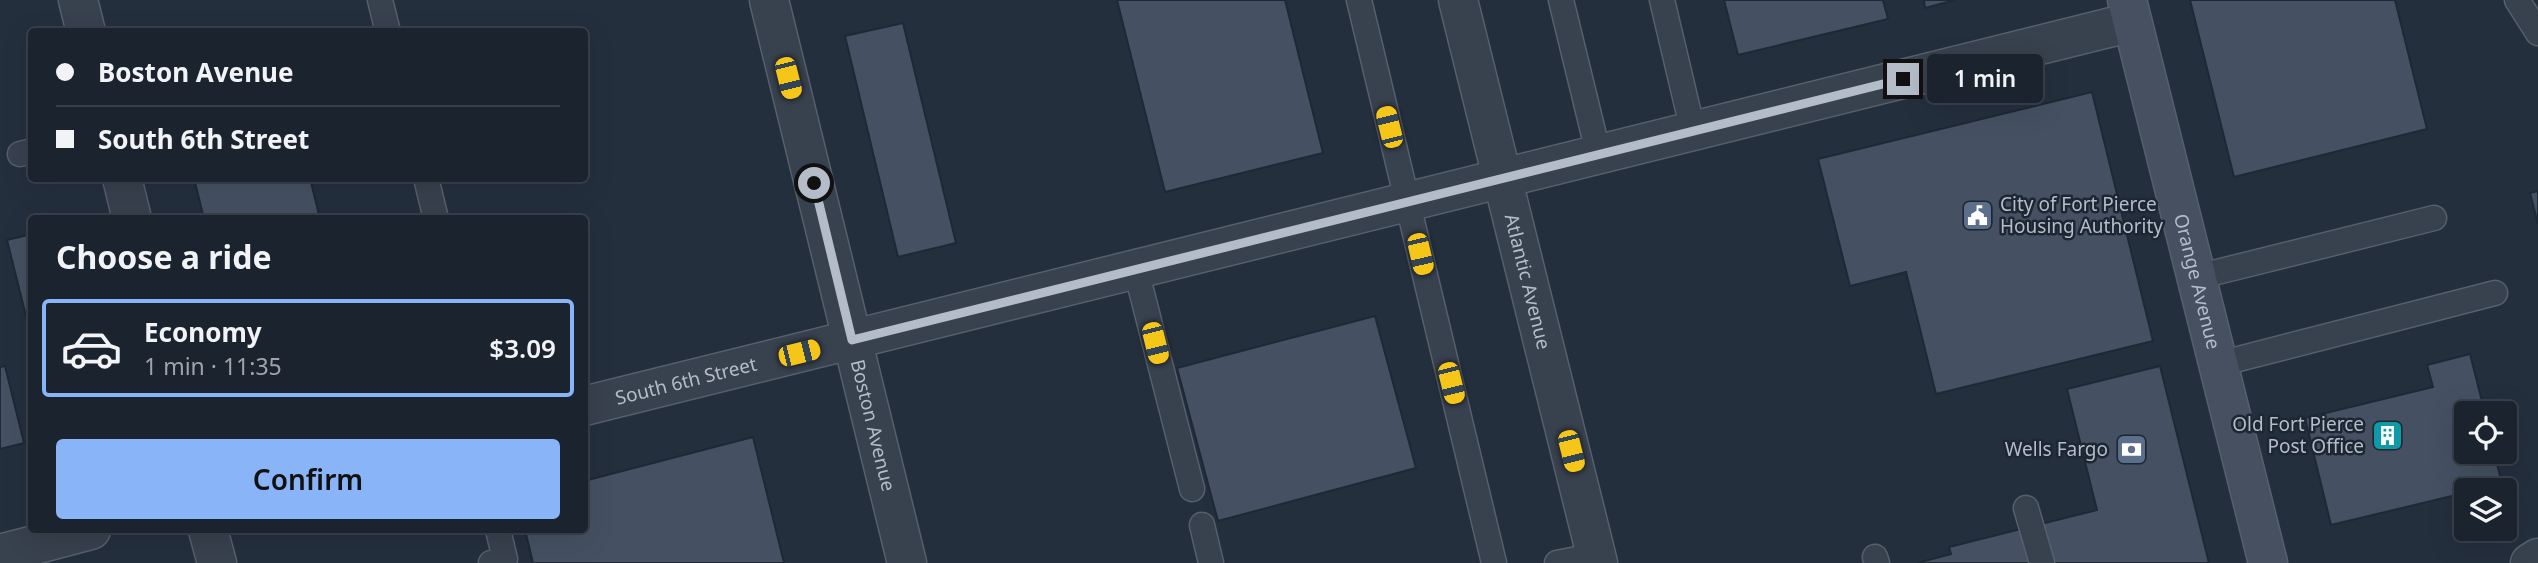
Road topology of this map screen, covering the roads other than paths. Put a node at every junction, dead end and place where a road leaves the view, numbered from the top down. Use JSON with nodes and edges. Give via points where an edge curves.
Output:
{"nodes":[{"id":1,"x":78,"y":0,"type":"edge"},
{"id":2,"x":380,"y":0,"type":"edge"},
{"id":3,"x":769,"y":0,"type":"edge"},
{"id":4,"x":1359,"y":0,"type":"edge"},
{"id":5,"x":1458,"y":0,"type":"edge"},
{"id":6,"x":1561,"y":0,"type":"edge"},
{"id":7,"x":1662,"y":0,"type":"edge"},
{"id":8,"x":2518,"y":0,"type":"edge"},
{"id":9,"x":2130,"y":11,"type":"edge"},
{"id":10,"x":85,"y":28,"type":"edge"},
{"id":11,"x":387,"y":28,"type":"edge"},
{"id":12,"x":2538,"y":33,"type":"edge"},
{"id":13,"x":1693,"y":131,"type":"junction"},
{"id":14,"x":1599,"y":156,"type":"junction"},
{"id":15,"x":1503,"y":179,"type":"junction"},
{"id":16,"x":123,"y":182,"type":"edge"},
{"id":17,"x":427,"y":182,"type":"edge"},
{"id":18,"x":1408,"y":203,"type":"junction"},
{"id":19,"x":131,"y":215,"type":"edge"},
{"id":20,"x":435,"y":215,"type":"edge"},
{"id":21,"x":2434,"y":218,"type":"dead end"},
{"id":22,"x":1136,"y":270,"type":"junction"},
{"id":23,"x":2197,"y":277,"type":"junction"},
{"id":24,"x":2496,"y":293,"type":"dead end"},
{"id":25,"x":852,"y":340,"type":"junction"},
{"id":26,"x":2218,"y":364,"type":"junction"},
{"id":27,"x":588,"y":405,"type":"edge"},
{"id":28,"x":1192,"y":489,"type":"dead end"},
{"id":29,"x":2026,"y":508,"type":"dead end"},
{"id":30,"x":1202,"y":525,"type":"dead end"},
{"id":31,"x":80,"y":533,"type":"edge"},
{"id":32,"x":209,"y":533,"type":"edge"},
{"id":33,"x":499,"y":533,"type":"edge"},
{"id":34,"x":0,"y":554,"type":"edge"},
{"id":35,"x":2538,"y":558,"type":"edge"},
{"id":36,"x":1597,"y":559,"type":"edge"},
{"id":37,"x":217,"y":563,"type":"edge"},
{"id":38,"x":491,"y":563,"type":"edge"},
{"id":39,"x":907,"y":563,"type":"edge"},
{"id":40,"x":1211,"y":563,"type":"edge"},
{"id":41,"x":1494,"y":563,"type":"edge"},
{"id":42,"x":1557,"y":563,"type":"edge"},
{"id":43,"x":2042,"y":563,"type":"edge"},
{"id":44,"x":2268,"y":563,"type":"edge"},
{"id":45,"x":2530,"y":563,"type":"edge"}],
"edges":[{"from":1,"to":10,"type":"street"},
{"from":2,"to":11,"type":"lane"},
{"from":3,"to":25,"type":"street","name":"Boston Avenue"},
{"from":4,"to":18,"type":"lane"},
{"from":5,"to":15,"type":"street","name":"Atlantic Avenue"},
{"from":6,"to":14,"type":"lane"},
{"from":7,"to":13,"type":"lane"},
{"from":8,"to":12,"type":"lane"},
{"from":9,"to":13,"type":"street","name":"South 6th Street"},
{"from":9,"to":23,"type":"main road","name":"Orange Avenue"},
{"from":13,"to":14,"type":"street","name":"South 6th Street"},
{"from":14,"to":15,"type":"street","name":"South 6th Street"},
{"from":15,"to":18,"type":"street","name":"South 6th Street"},
{"from":15,"to":36,"type":"street","name":"Atlantic Avenue"},
{"from":16,"to":19,"type":"street"},
{"from":17,"to":20,"type":"lane"},
{"from":18,"to":22,"type":"street","name":"South 6th Street"},
{"from":18,"to":41,"type":"lane"},
{"from":21,"to":23,"type":"lane"},
{"from":22,"to":25,"type":"street","name":"South 6th Street"},
{"from":22,"to":28,"type":"lane"},
{"from":23,"to":26,"type":"main road","name":"Orange Avenue"},
{"from":24,"to":26,"type":"lane"},
{"from":25,"to":27,"type":"street","name":"South 6th Street"},
{"from":25,"to":39,"type":"street","name":"Boston Avenue"},
{"from":26,"to":44,"type":"main road","name":"Orange Avenue"},
{"from":29,"to":43,"type":"lane"},
{"from":30,"to":40,"type":"lane"},
{"from":31,"to":34,"type":"street"},
{"from":32,"to":37,"type":"street"},
{"from":33,"to":38,"type":"lane","via":[[505,559]]},
{"from":35,"to":45,"type":"street"},
{"from":36,"to":42,"type":"lane"}]}
